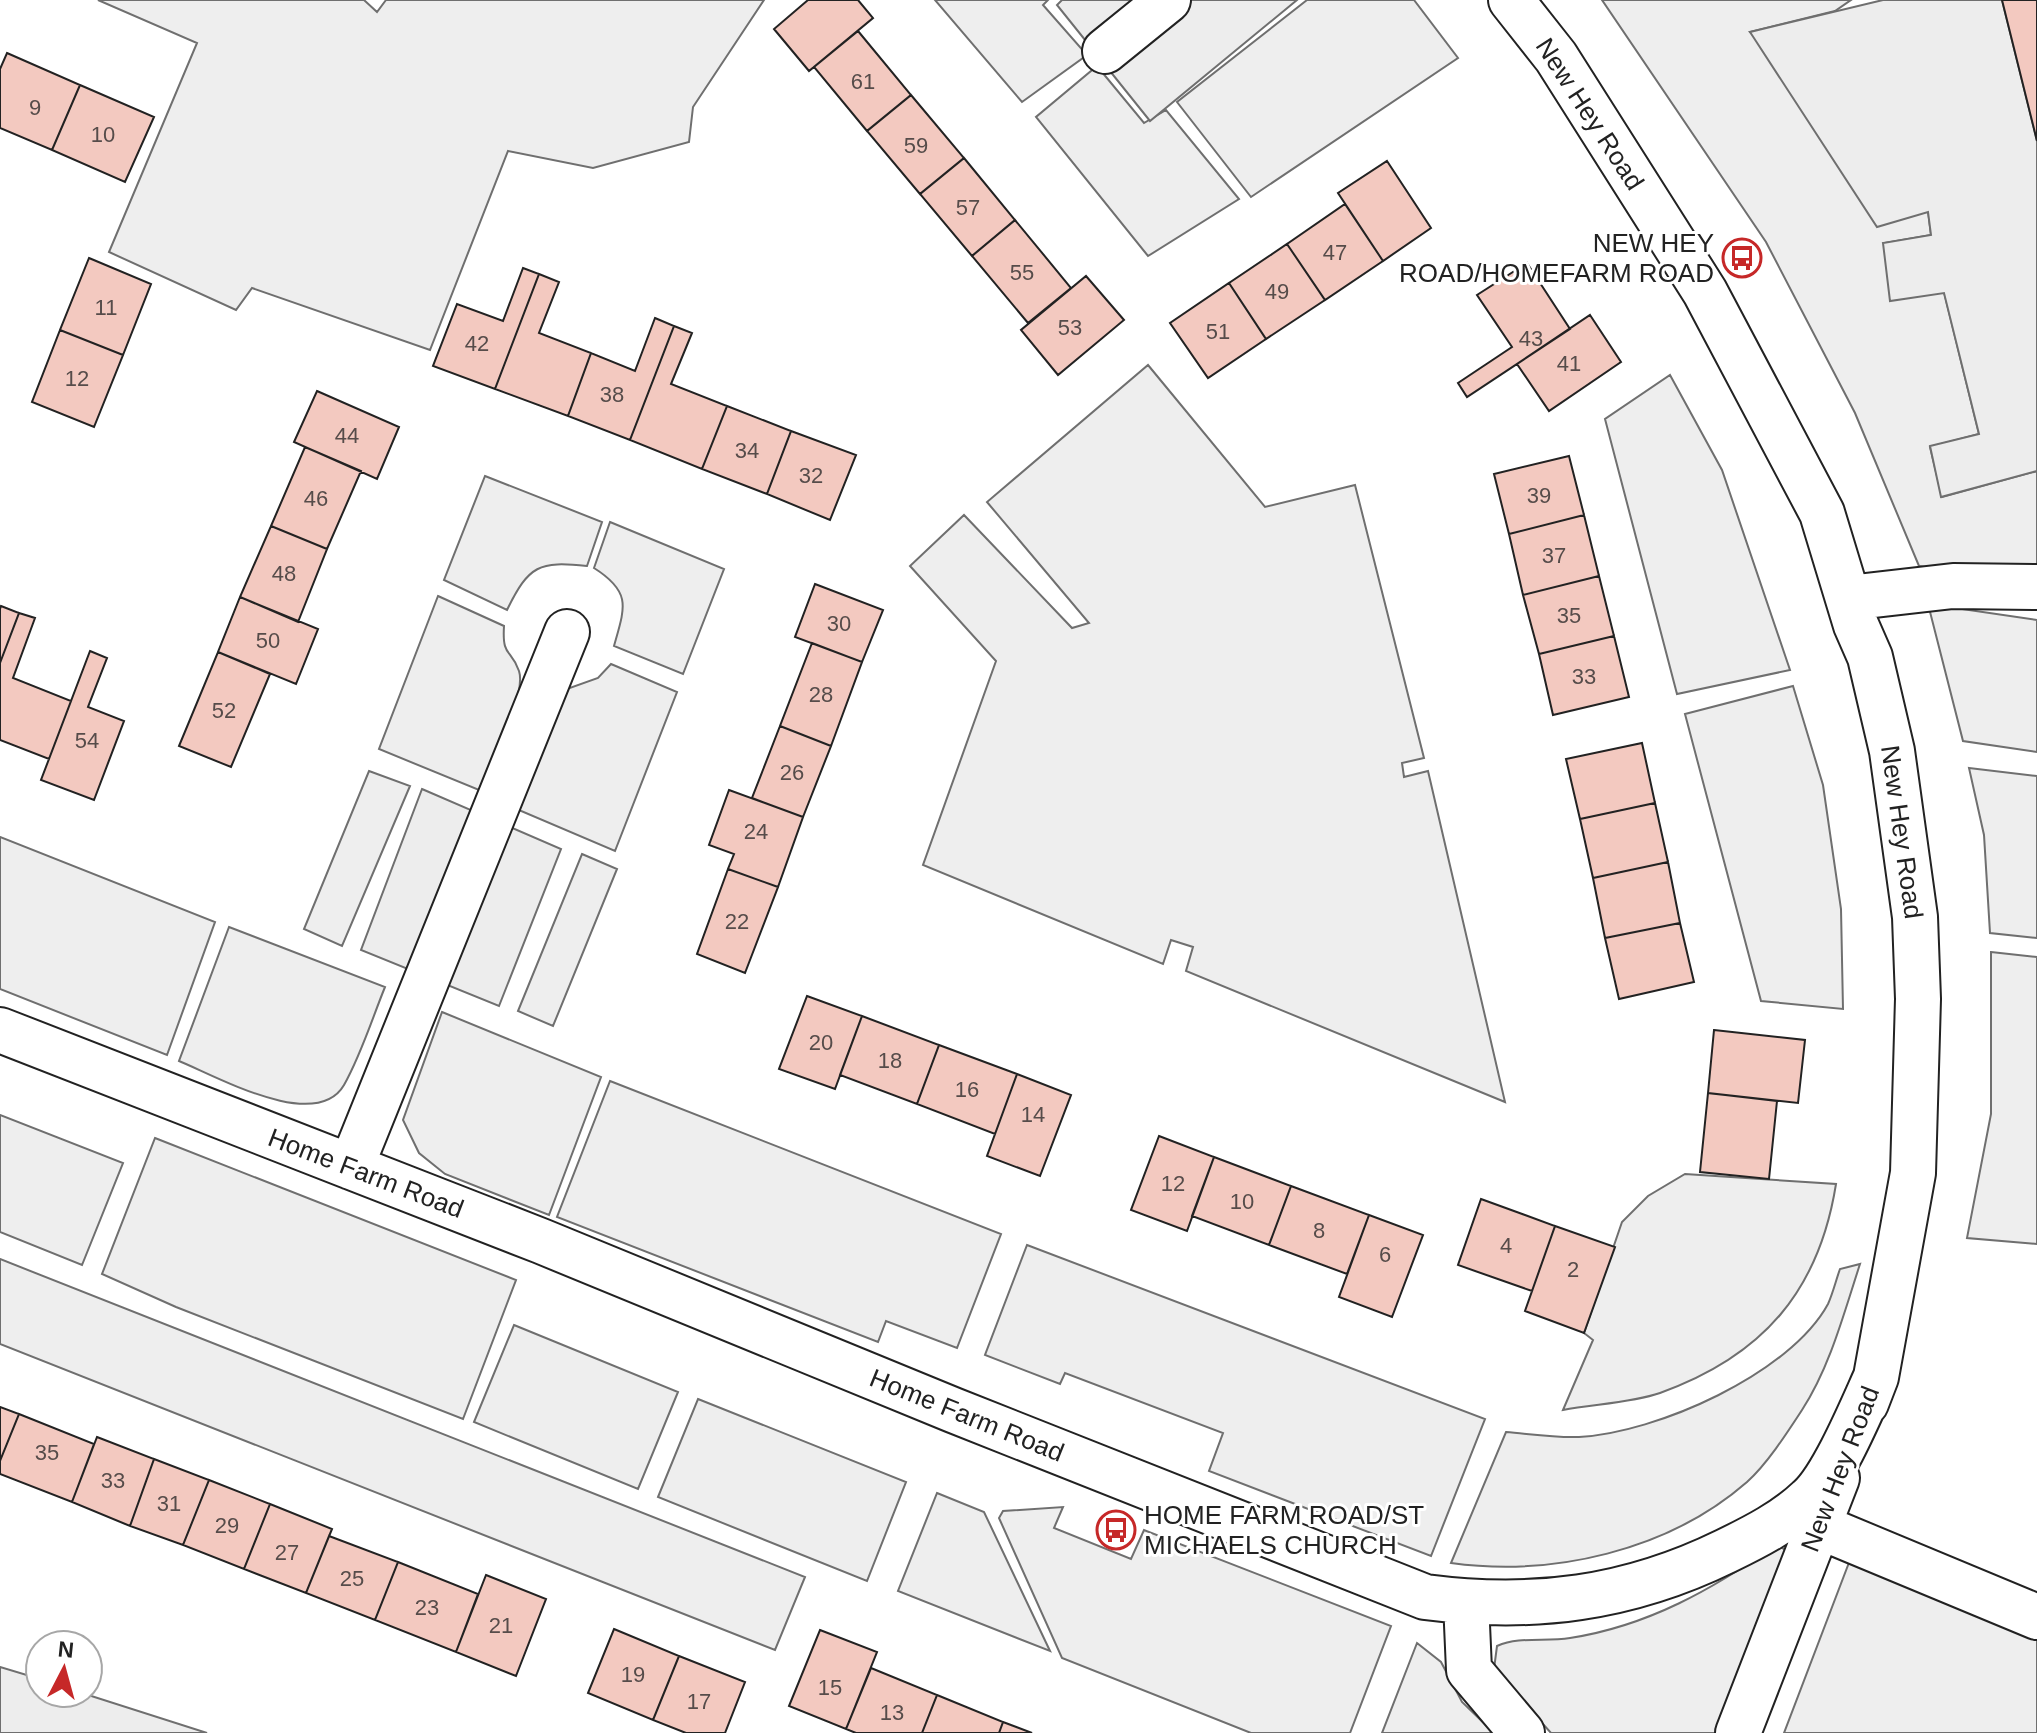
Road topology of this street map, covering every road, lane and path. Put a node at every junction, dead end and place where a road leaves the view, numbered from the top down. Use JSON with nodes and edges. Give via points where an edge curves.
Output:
{"nodes":[{"id":1,"x":1168,"y":0,"type":"edge"},
{"id":2,"x":1511,"y":0,"type":"edge"},
{"id":3,"x":1105,"y":51,"type":"dead end"},
{"id":4,"x":2037,"y":587,"type":"edge"},
{"id":5,"x":1848,"y":598,"type":"junction"},
{"id":6,"x":567,"y":632,"type":"dead end"},
{"id":7,"x":0,"y":1030,"type":"edge"},
{"id":8,"x":351,"y":1167,"type":"junction"},
{"id":9,"x":1876,"y":1377,"type":"junction"},
{"id":10,"x":1818,"y":1526,"type":"junction"},
{"id":11,"x":1466,"y":1602,"type":"junction"},
{"id":12,"x":2037,"y":1617,"type":"edge"},
{"id":13,"x":1522,"y":1733,"type":"edge"},
{"id":14,"x":1738,"y":1733,"type":"edge"}],
"edges":[{"from":1,"to":3,"type":"street"},
{"from":2,"to":5,"type":"street","name":"New Hey Road","via":[[1556,57],[1705,292],[1822,513]]},
{"from":4,"to":5,"type":"street","via":[[1953,586]]},
{"from":5,"to":9,"type":"street","name":"New Hey Road","via":[[1870,657],[1892,751],[1915,917],[1918,999],[1913,1173]]},
{"from":6,"to":8,"type":"street"},
{"from":7,"to":8,"type":"street","name":"Home Farm Road"},
{"from":8,"to":11,"type":"street","name":"Home Farm Road","via":[[1425,1597]]},
{"from":9,"to":10,"type":"street","name":"New Hey Road"},
{"from":9,"to":11,"type":"street","name":"Home Farm Road","via":[[1811,1498],[1754,1537],[1675,1576],[1604,1595],[1532,1603]]},
{"from":10,"to":12,"type":"street"},
{"from":10,"to":14,"type":"street","name":"New Hey Road"},
{"from":11,"to":13,"type":"street","via":[[1469,1670]]}]}
